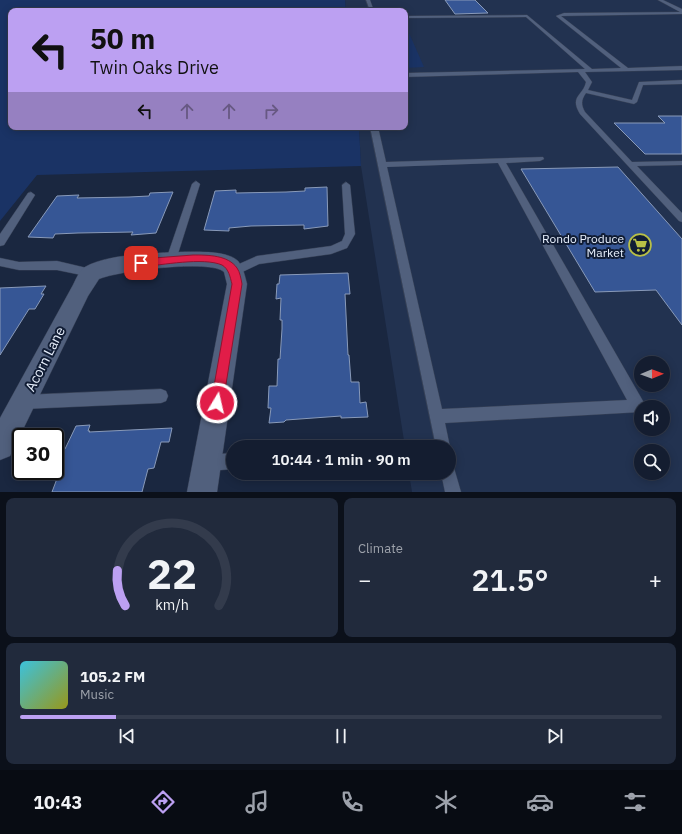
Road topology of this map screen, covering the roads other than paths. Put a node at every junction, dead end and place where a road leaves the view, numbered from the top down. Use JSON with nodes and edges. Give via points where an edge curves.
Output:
{"nodes":[{"id":1,"x":660,"y":0,"type":"edge"},
{"id":2,"x":682,"y":12,"type":"edge"},
{"id":3,"x":408,"y":17,"type":"edge"},
{"id":4,"x":682,"y":68,"type":"edge"},
{"id":5,"x":627,"y":70,"type":"junction"},
{"id":6,"x":580,"y":71,"type":"junction"},
{"id":7,"x":592,"y":71,"type":"junction"},
{"id":8,"x":408,"y":75,"type":"edge"},
{"id":9,"x":682,"y":82,"type":"edge"},
{"id":10,"x":584,"y":91,"type":"junction"},
{"id":11,"x":375,"y":130,"type":"edge"},
{"id":12,"x":540,"y":159,"type":"dead end"},
{"id":13,"x":500,"y":160,"type":"junction"},
{"id":14,"x":682,"y":163,"type":"edge"},
{"id":15,"x":630,"y":164,"type":"junction"},
{"id":16,"x":382,"y":165,"type":"junction"},
{"id":17,"x":196,"y":184,"type":"dead end"},
{"id":18,"x":346,"y":185,"type":"dead end"},
{"id":19,"x":31,"y":195,"type":"dead end"},
{"id":20,"x":682,"y":219,"type":"edge"},
{"id":21,"x":0,"y":242,"type":"edge"},
{"id":22,"x":171,"y":260,"type":"junction"},
{"id":23,"x":0,"y":262,"type":"edge"},
{"id":24,"x":234,"y":271,"type":"junction"},
{"id":25,"x":91,"y":274,"type":"junction"},
{"id":26,"x":161,"y":396,"type":"dead end"},
{"id":27,"x":23,"y":402,"type":"junction"},
{"id":28,"x":436,"y":416,"type":"junction"},
{"id":29,"x":441,"y":440,"type":"edge"},
{"id":30,"x":0,"y":446,"type":"edge"},
{"id":31,"x":226,"y":462,"type":"edge"},
{"id":32,"x":207,"y":463,"type":"junction"},
{"id":33,"x":450,"y":480,"type":"edge"},
{"id":34,"x":202,"y":492,"type":"edge"},
{"id":35,"x":453,"y":492,"type":"edge"}],
"edges":[{"from":1,"to":2,"type":"lane"},
{"from":2,"to":5,"type":"lane","via":[[558,16]]},
{"from":3,"to":7,"type":"lane","via":[[527,16]]},
{"from":4,"to":5,"type":"lane"},
{"from":5,"to":7,"type":"lane"},
{"from":6,"to":7,"type":"lane"},
{"from":6,"to":8,"type":"lane"},
{"from":6,"to":10,"type":"lane","via":[[590,82]]},
{"from":9,"to":10,"type":"lane","via":[[640,83],[634,102]]},
{"from":10,"to":15,"type":"lane","via":[[579,98],[582,113]]},
{"from":11,"to":16,"type":"lane"},
{"from":12,"to":13,"type":"lane"},
{"from":13,"to":16,"type":"lane"},
{"from":13,"to":28,"type":"lane","via":[[638,406]]},
{"from":14,"to":15,"type":"lane"},
{"from":15,"to":20,"type":"lane"},
{"from":16,"to":28,"type":"lane"},
{"from":17,"to":22,"type":"lane"},
{"from":18,"to":24,"type":"lane","via":[[350,234],[348,242],[342,247],[274,256],[257,260]]},
{"from":19,"to":21,"type":"lane"},
{"from":22,"to":24,"type":"street","via":[[211,259],[226,263]]},
{"from":22,"to":25,"type":"street","via":[[111,266]]},
{"from":23,"to":25,"type":"lane","via":[[9,266],[71,267]]},
{"from":24,"to":32,"type":"street","via":[[237,284]]},
{"from":25,"to":27,"type":"street","name":"Acorn Lane","via":[[80,290]]},
{"from":26,"to":27,"type":"lane"},
{"from":27,"to":30,"type":"street","name":"Acorn Lane"},
{"from":28,"to":29,"type":"lane"},
{"from":31,"to":32,"type":"lane"},
{"from":32,"to":34,"type":"street"},
{"from":33,"to":35,"type":"lane"}]}
